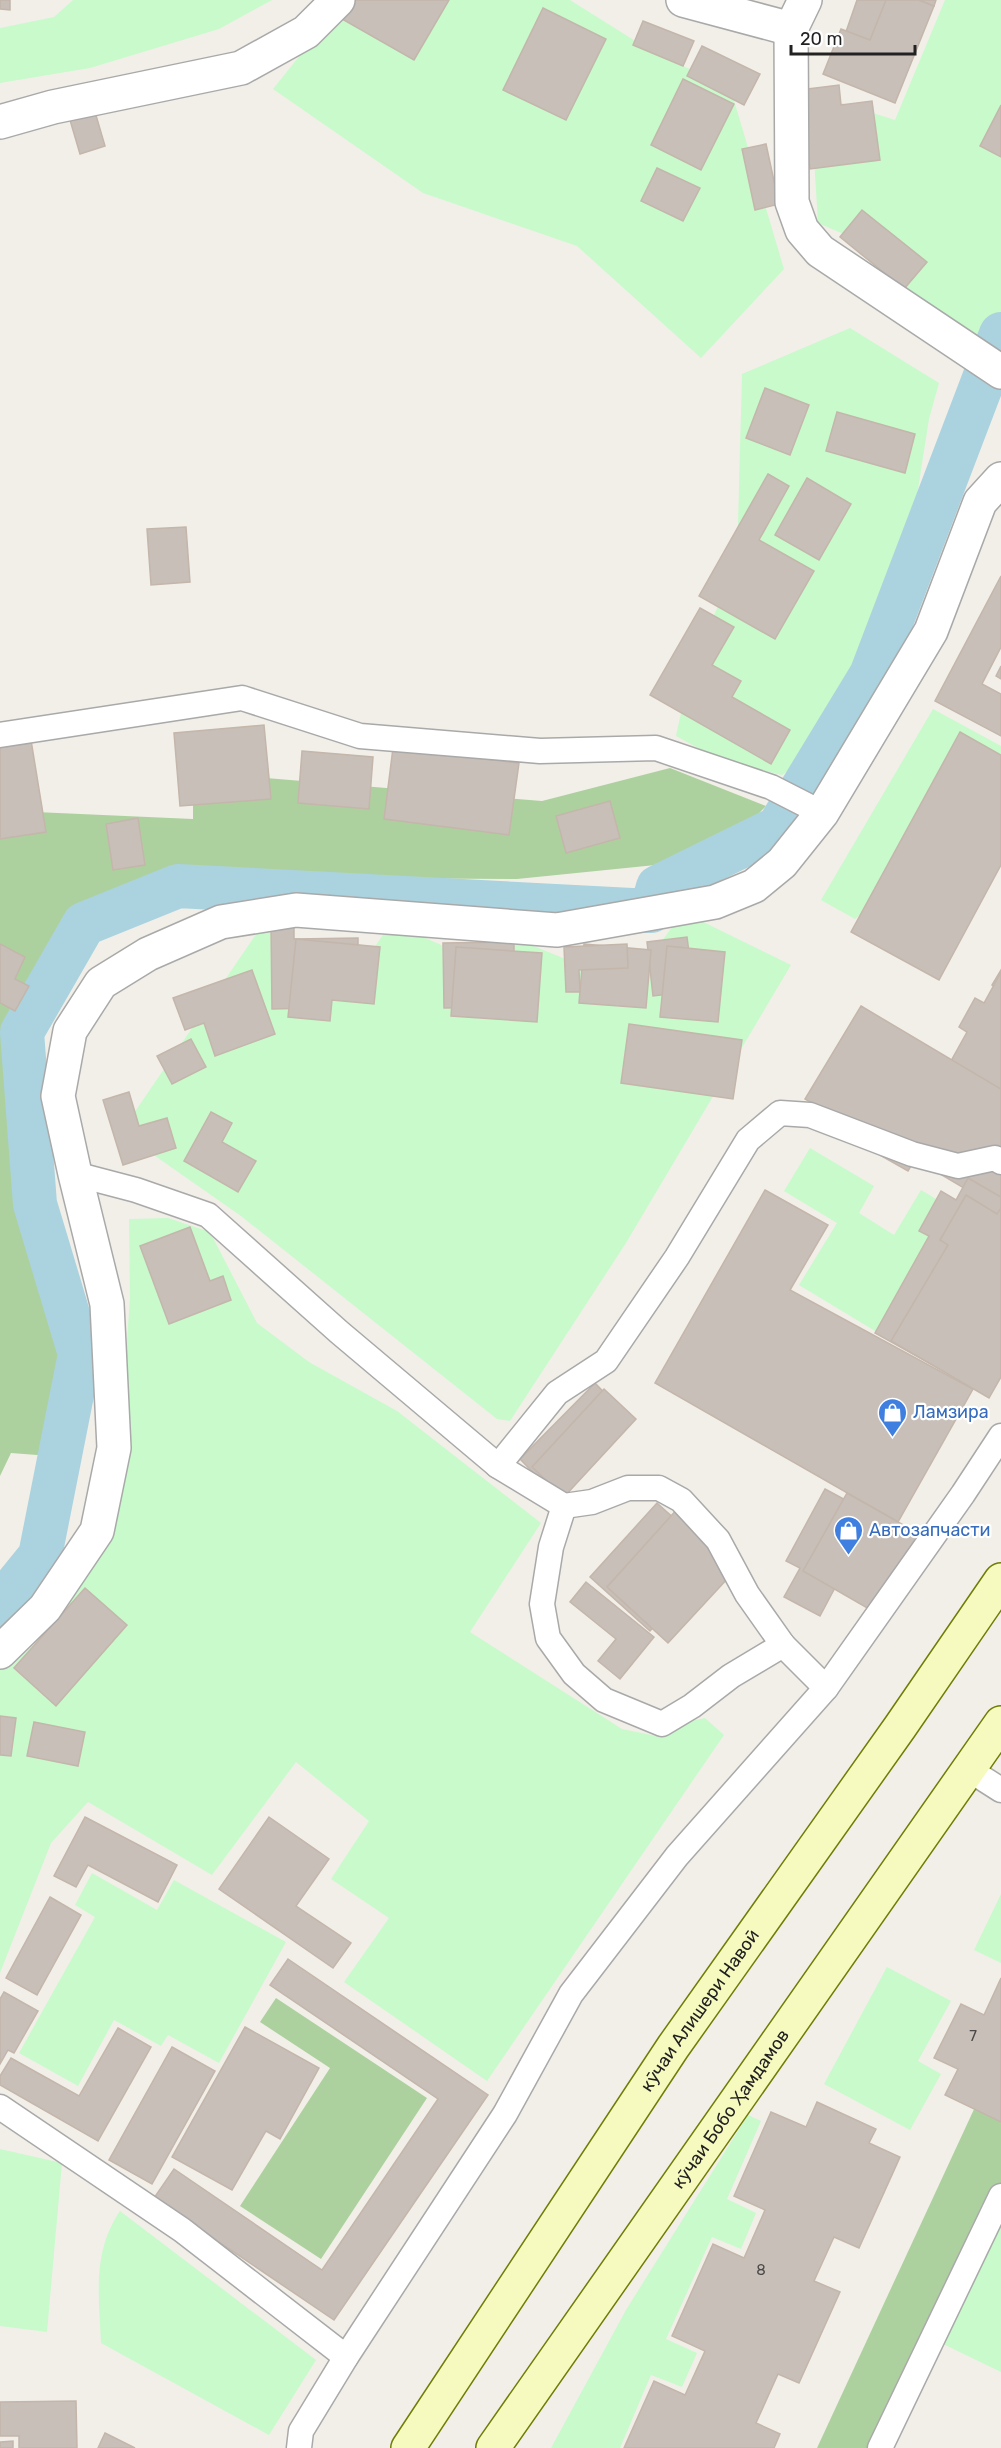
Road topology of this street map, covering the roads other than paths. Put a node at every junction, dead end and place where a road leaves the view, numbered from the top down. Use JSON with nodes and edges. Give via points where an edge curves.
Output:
{"nodes":[{"id":1,"x":338,"y":0,"type":"edge"},
{"id":2,"x":683,"y":0,"type":"edge"},
{"id":3,"x":798,"y":14,"type":"edge"},
{"id":4,"x":0,"y":122,"type":"edge"},
{"id":5,"x":1001,"y":372,"type":"edge"},
{"id":6,"x":994,"y":496,"type":"edge"},
{"id":7,"x":0,"y":735,"type":"edge"},
{"id":8,"x":812,"y":808,"type":"junction"},
{"id":9,"x":1001,"y":1162,"type":"edge"},
{"id":10,"x":75,"y":1174,"type":"junction"},
{"id":11,"x":1001,"y":1436,"type":"edge"},
{"id":12,"x":498,"y":1467,"type":"junction"},
{"id":13,"x":564,"y":1506,"type":"junction"},
{"id":14,"x":1001,"y":1580,"type":"edge"},
{"id":15,"x":783,"y":1645,"type":"junction"},
{"id":16,"x":0,"y":1652,"type":"edge"},
{"id":17,"x":826,"y":1688,"type":"junction"},
{"id":18,"x":1001,"y":1723,"type":"edge"},
{"id":19,"x":968,"y":1769,"type":"junction"},
{"id":20,"x":1001,"y":1790,"type":"edge"},
{"id":21,"x":0,"y":2107,"type":"edge"},
{"id":22,"x":1001,"y":2196,"type":"edge"},
{"id":23,"x":346,"y":2357,"type":"junction"},
{"id":24,"x":299,"y":2448,"type":"edge"},
{"id":25,"x":408,"y":2448,"type":"edge"},
{"id":26,"x":493,"y":2448,"type":"edge"},
{"id":27,"x":880,"y":2448,"type":"edge"}],
"edges":[{"from":1,"to":4,"type":"street","via":[[306,32],[241,68],[53,107]]},
{"from":2,"to":3,"type":"street"},
{"from":3,"to":5,"type":"street","via":[[792,202],[802,230],[820,251]]},
{"from":6,"to":8,"type":"street","via":[[931,631]]},
{"from":7,"to":8,"type":"lane","via":[[242,698],[360,736],[540,751],[656,748],[771,787]]},
{"from":8,"to":10,"type":"street","via":[[782,863],[754,886],[705,904],[557,930],[296,910],[220,922],[148,954],[100,983],[70,1031],[58,1096]]},
{"from":9,"to":12,"type":"lane","via":[[995,1158],[958,1166],[912,1154],[810,1115],[780,1113],[748,1140],[677,1257],[606,1361],[557,1393]]},
{"from":10,"to":12,"type":"lane","via":[[208,1215]]},
{"from":10,"to":16,"type":"street","via":[[107,1304],[114,1448],[97,1531],[45,1608]]},
{"from":11,"to":17,"type":"lane"},
{"from":12,"to":13,"type":"lane"},
{"from":13,"to":15,"type":"lane","via":[[592,1502],[628,1488],[659,1488],[681,1500],[718,1540],[747,1594]]},
{"from":13,"to":15,"type":"lane","via":[[551,1547],[542,1604],[548,1638],[574,1674],[604,1700],[662,1724],[730,1676]]},
{"from":14,"to":25,"type":"street","name":"кӯчаи Алишери Навоӣ","via":[[673,2047]]},
{"from":15,"to":17,"type":"lane"},
{"from":17,"to":23,"type":"lane","via":[[678,1856],[571,1994],[505,2114]]},
{"from":18,"to":19,"type":"street","name":"кӯчаи Бобо Ҳамдамов"},
{"from":19,"to":20,"type":"lane"},
{"from":19,"to":26,"type":"street","name":"кӯчаи Бобо Ҳамдамов"},
{"from":21,"to":23,"type":"lane","via":[[182,2230]]},
{"from":22,"to":27,"type":"lane"},
{"from":23,"to":24,"type":"lane","via":[[301,2431]]}]}
